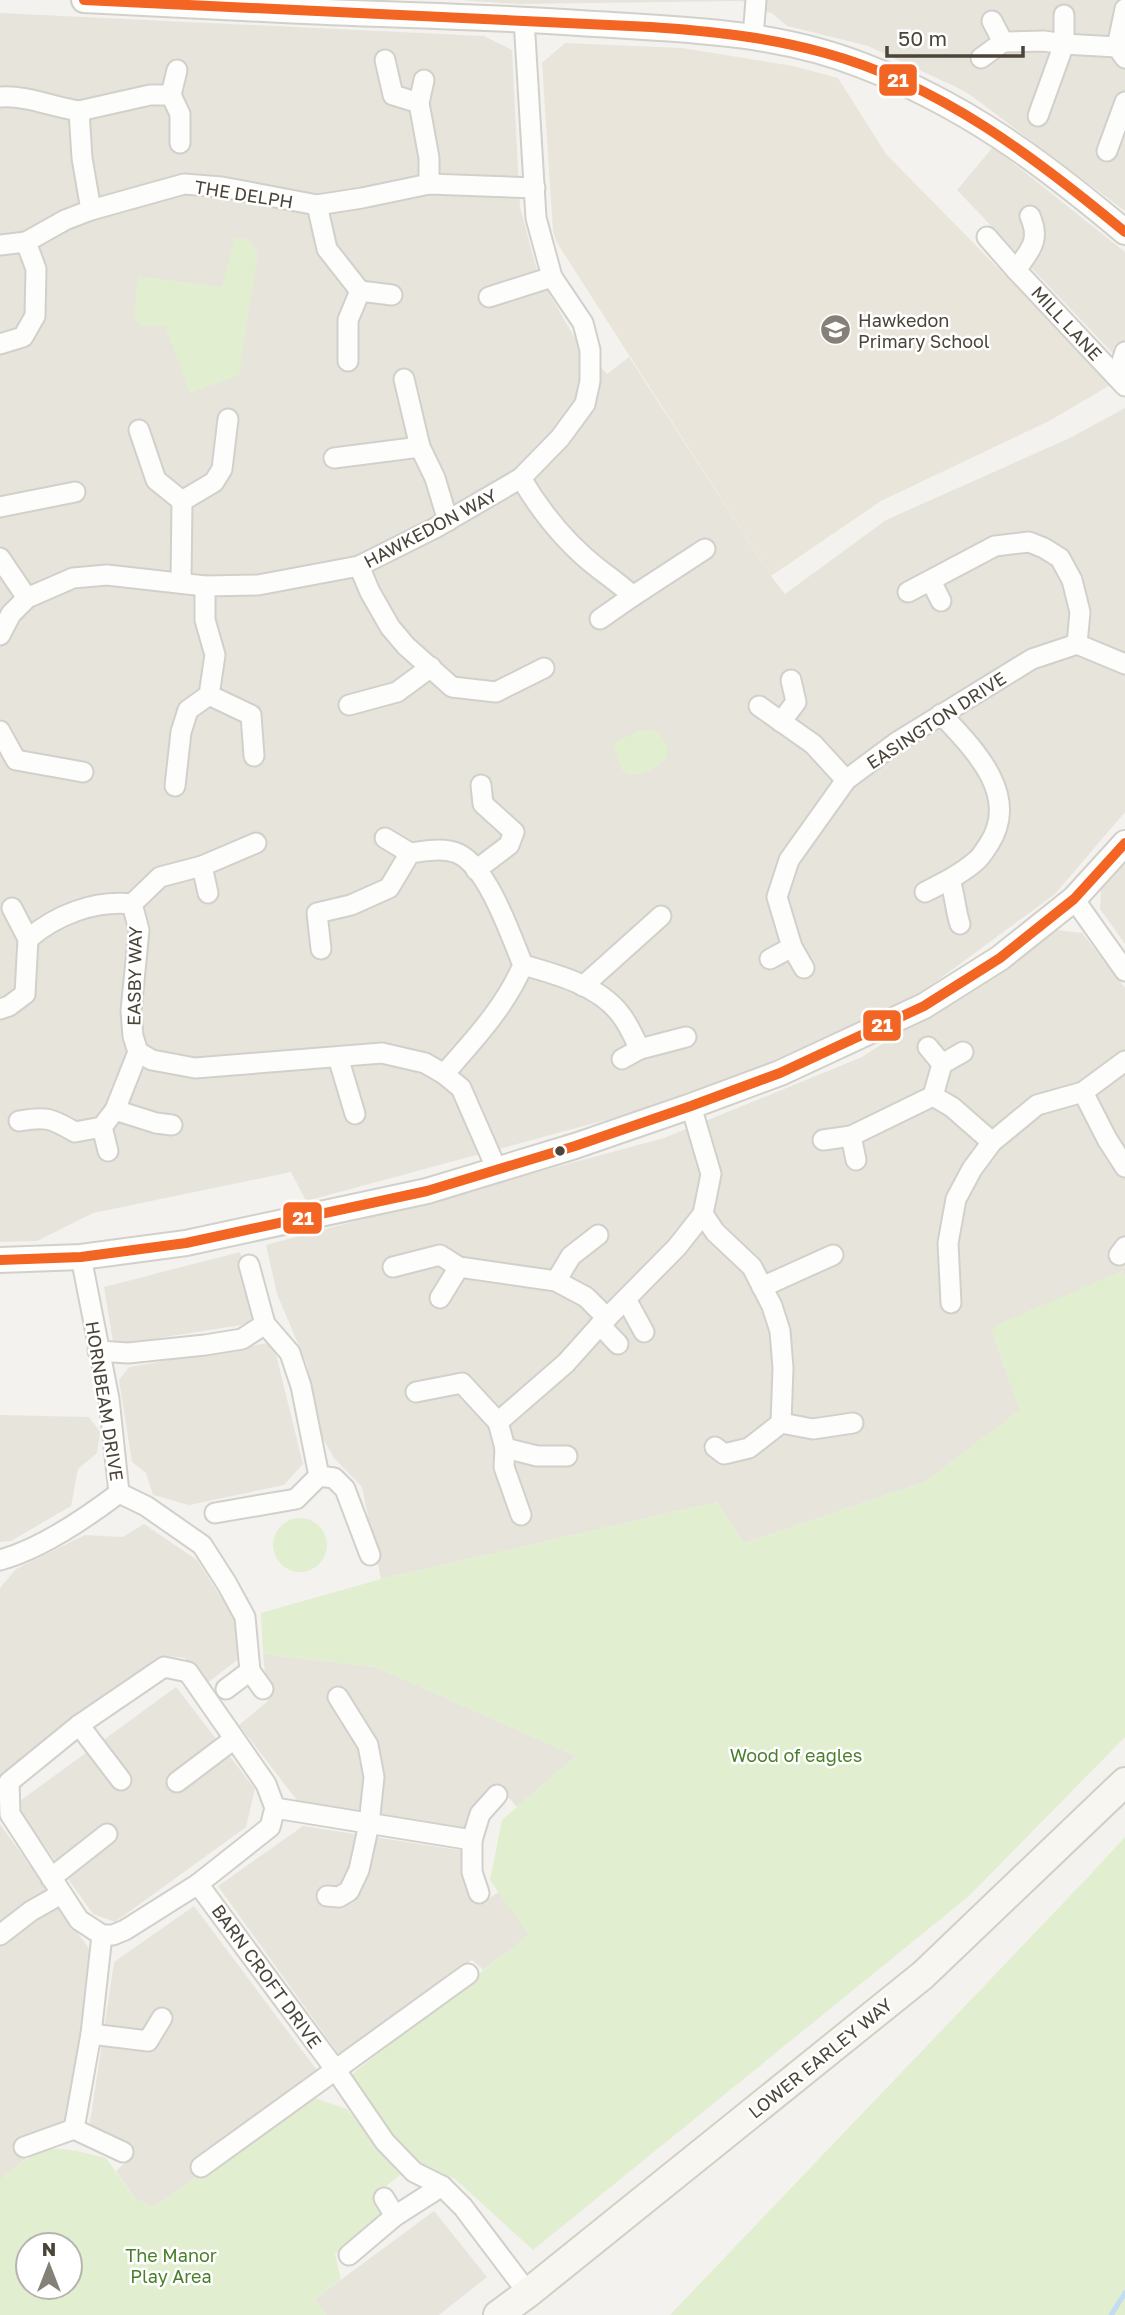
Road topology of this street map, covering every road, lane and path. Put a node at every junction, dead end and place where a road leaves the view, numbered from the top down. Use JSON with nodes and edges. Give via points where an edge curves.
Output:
{"nodes":[{"id":1,"x":84,"y":0,"type":"edge"},
{"id":2,"x":756,"y":0,"type":"edge"},
{"id":3,"x":281,"y":5,"type":"edge"},
{"id":4,"x":1125,"y":9,"type":"edge"},
{"id":5,"x":1064,"y":15,"type":"dead end"},
{"id":6,"x":524,"y":19,"type":"junction"},
{"id":7,"x":992,"y":21,"type":"dead end"},
{"id":8,"x":753,"y":37,"type":"junction"},
{"id":9,"x":1003,"y":42,"type":"junction"},
{"id":10,"x":1064,"y":44,"type":"junction"},
{"id":11,"x":1121,"y":52,"type":"edge"},
{"id":12,"x":981,"y":58,"type":"dead end"},
{"id":13,"x":385,"y":60,"type":"dead end"},
{"id":14,"x":177,"y":70,"type":"dead end"},
{"id":15,"x":424,"y":80,"type":"dead end"},
{"id":16,"x":171,"y":95,"type":"junction"},
{"id":17,"x":0,"y":97,"type":"edge"},
{"id":18,"x":1125,"y":102,"type":"edge"},
{"id":19,"x":419,"y":103,"type":"junction"},
{"id":20,"x":79,"y":111,"type":"junction"},
{"id":21,"x":1038,"y":116,"type":"dead end"},
{"id":22,"x":180,"y":142,"type":"dead end"},
{"id":23,"x":1107,"y":151,"type":"dead end"},
{"id":24,"x":429,"y":184,"type":"junction"},
{"id":25,"x":535,"y":188,"type":"junction"},
{"id":26,"x":317,"y":205,"type":"junction"},
{"id":27,"x":91,"y":210,"type":"junction"},
{"id":28,"x":1030,"y":216,"type":"dead end"},
{"id":29,"x":1125,"y":232,"type":"edge"},
{"id":30,"x":987,"y":237,"type":"dead end"},
{"id":31,"x":26,"y":242,"type":"junction"},
{"id":32,"x":0,"y":245,"type":"edge"},
{"id":33,"x":1016,"y":270,"type":"junction"},
{"id":34,"x":552,"y":277,"type":"junction"},
{"id":35,"x":360,"y":291,"type":"junction"},
{"id":36,"x":392,"y":295,"type":"dead end"},
{"id":37,"x":489,"y":297,"type":"dead end"},
{"id":38,"x":0,"y":344,"type":"edge"},
{"id":39,"x":1125,"y":352,"type":"edge"},
{"id":40,"x":348,"y":361,"type":"dead end"},
{"id":41,"x":404,"y":379,"type":"dead end"},
{"id":42,"x":1121,"y":381,"type":"edge"},
{"id":43,"x":228,"y":419,"type":"dead end"},
{"id":44,"x":139,"y":430,"type":"dead end"},
{"id":45,"x":420,"y":447,"type":"junction"},
{"id":46,"x":334,"y":458,"type":"dead end"},
{"id":47,"x":521,"y":478,"type":"junction"},
{"id":48,"x":75,"y":492,"type":"dead end"},
{"id":49,"x":182,"y":501,"type":"junction"},
{"id":50,"x":0,"y":507,"type":"edge"},
{"id":51,"x":448,"y":521,"type":"junction"},
{"id":52,"x":705,"y":549,"type":"dead end"},
{"id":53,"x":0,"y":558,"type":"edge"},
{"id":54,"x":359,"y":566,"type":"junction"},
{"id":55,"x":931,"y":581,"type":"junction"},
{"id":56,"x":181,"y":583,"type":"junction"},
{"id":57,"x":205,"y":586,"type":"junction"},
{"id":58,"x":908,"y":592,"type":"dead end"},
{"id":59,"x":634,"y":596,"type":"junction"},
{"id":60,"x":27,"y":598,"type":"junction"},
{"id":61,"x":941,"y":601,"type":"dead end"},
{"id":62,"x":600,"y":619,"type":"dead end"},
{"id":63,"x":0,"y":635,"type":"edge"},
{"id":64,"x":1077,"y":644,"type":"junction"},
{"id":65,"x":1125,"y":663,"type":"edge"},
{"id":66,"x":431,"y":667,"type":"junction"},
{"id":67,"x":544,"y":668,"type":"dead end"},
{"id":68,"x":791,"y":680,"type":"dead end"},
{"id":69,"x":209,"y":695,"type":"junction"},
{"id":70,"x":349,"y":705,"type":"dead end"},
{"id":71,"x":759,"y":706,"type":"dead end"},
{"id":72,"x":940,"y":714,"type":"junction"},
{"id":73,"x":781,"y":722,"type":"junction"},
{"id":74,"x":0,"y":732,"type":"edge"},
{"id":75,"x":254,"y":756,"type":"dead end"},
{"id":76,"x":83,"y":772,"type":"dead end"},
{"id":77,"x":846,"y":780,"type":"junction"},
{"id":78,"x":481,"y":785,"type":"dead end"},
{"id":79,"x":175,"y":786,"type":"dead end"},
{"id":80,"x":384,"y":838,"type":"dead end"},
{"id":81,"x":256,"y":843,"type":"dead end"},
{"id":82,"x":1125,"y":843,"type":"edge"},
{"id":83,"x":411,"y":853,"type":"junction"},
{"id":84,"x":202,"y":866,"type":"junction"},
{"id":85,"x":476,"y":870,"type":"junction"},
{"id":86,"x":950,"y":880,"type":"junction"},
{"id":87,"x":925,"y":892,"type":"dead end"},
{"id":88,"x":208,"y":894,"type":"dead end"},
{"id":89,"x":1074,"y":899,"type":"junction"},
{"id":90,"x":132,"y":904,"type":"junction"},
{"id":91,"x":12,"y":908,"type":"dead end"},
{"id":92,"x":661,"y":916,"type":"dead end"},
{"id":93,"x":960,"y":924,"type":"dead end"},
{"id":94,"x":28,"y":939,"type":"junction"},
{"id":95,"x":792,"y":947,"type":"junction"},
{"id":96,"x":321,"y":949,"type":"dead end"},
{"id":97,"x":770,"y":959,"type":"dead end"},
{"id":98,"x":523,"y":965,"type":"junction"},
{"id":99,"x":804,"y":968,"type":"dead end"},
{"id":100,"x":1125,"y":971,"type":"edge"},
{"id":101,"x":583,"y":986,"type":"junction"},
{"id":102,"x":0,"y":1009,"type":"edge"},
{"id":103,"x":686,"y":1037,"type":"dead end"},
{"id":104,"x":928,"y":1047,"type":"dead end"},
{"id":105,"x":640,"y":1049,"type":"junction"},
{"id":106,"x":138,"y":1052,"type":"junction"},
{"id":107,"x":963,"y":1052,"type":"dead end"},
{"id":108,"x":338,"y":1057,"type":"junction"},
{"id":109,"x":622,"y":1059,"type":"dead end"},
{"id":110,"x":1125,"y":1061,"type":"edge"},
{"id":111,"x":942,"y":1064,"type":"junction"},
{"id":112,"x":444,"y":1073,"type":"junction"},
{"id":113,"x":1083,"y":1092,"type":"junction"},
{"id":114,"x":933,"y":1096,"type":"junction"},
{"id":115,"x":691,"y":1106,"type":"junction"},
{"id":116,"x":114,"y":1111,"type":"junction"},
{"id":117,"x":355,"y":1114,"type":"dead end"},
{"id":118,"x":19,"y":1121,"type":"dead end"},
{"id":119,"x":172,"y":1125,"type":"dead end"},
{"id":120,"x":102,"y":1127,"type":"junction"},
{"id":121,"x":852,"y":1136,"type":"junction"},
{"id":122,"x":823,"y":1140,"type":"dead end"},
{"id":123,"x":992,"y":1142,"type":"junction"},
{"id":124,"x":108,"y":1152,"type":"dead end"},
{"id":125,"x":856,"y":1160,"type":"dead end"},
{"id":126,"x":1125,"y":1167,"type":"edge"},
{"id":127,"x":497,"y":1170,"type":"junction"},
{"id":128,"x":703,"y":1214,"type":"junction"},
{"id":129,"x":598,"y":1235,"type":"dead end"},
{"id":130,"x":833,"y":1255,"type":"dead end"},
{"id":131,"x":81,"y":1257,"type":"junction"},
{"id":132,"x":0,"y":1260,"type":"edge"},
{"id":133,"x":249,"y":1265,"type":"dead end"},
{"id":134,"x":393,"y":1267,"type":"dead end"},
{"id":135,"x":459,"y":1267,"type":"junction"},
{"id":136,"x":556,"y":1281,"type":"junction"},
{"id":137,"x":762,"y":1287,"type":"junction"},
{"id":138,"x":440,"y":1298,"type":"dead end"},
{"id":139,"x":626,"y":1299,"type":"junction"},
{"id":140,"x":951,"y":1303,"type":"dead end"},
{"id":141,"x":604,"y":1321,"type":"junction"},
{"id":142,"x":265,"y":1324,"type":"junction"},
{"id":143,"x":644,"y":1332,"type":"dead end"},
{"id":144,"x":618,"y":1344,"type":"dead end"},
{"id":145,"x":98,"y":1351,"type":"junction"},
{"id":146,"x":416,"y":1392,"type":"dead end"},
{"id":147,"x":498,"y":1422,"type":"junction"},
{"id":148,"x":781,"y":1423,"type":"junction"},
{"id":149,"x":853,"y":1423,"type":"dead end"},
{"id":150,"x":715,"y":1447,"type":"dead end"},
{"id":151,"x":505,"y":1448,"type":"junction"},
{"id":152,"x":567,"y":1456,"type":"dead end"},
{"id":153,"x":319,"y":1476,"type":"junction"},
{"id":154,"x":120,"y":1493,"type":"junction"},
{"id":155,"x":215,"y":1513,"type":"dead end"},
{"id":156,"x":521,"y":1515,"type":"dead end"},
{"id":157,"x":370,"y":1555,"type":"dead end"},
{"id":158,"x":0,"y":1560,"type":"edge"},
{"id":159,"x":250,"y":1671,"type":"junction"},
{"id":160,"x":226,"y":1689,"type":"dead end"},
{"id":161,"x":263,"y":1689,"type":"dead end"},
{"id":162,"x":338,"y":1697,"type":"dead end"},
{"id":163,"x":79,"y":1725,"type":"junction"},
{"id":164,"x":234,"y":1739,"type":"junction"},
{"id":165,"x":121,"y":1780,"type":"dead end"},
{"id":166,"x":177,"y":1782,"type":"dead end"},
{"id":167,"x":1125,"y":1782,"type":"edge"},
{"id":168,"x":497,"y":1795,"type":"dead end"},
{"id":169,"x":275,"y":1808,"type":"junction"},
{"id":170,"x":369,"y":1824,"type":"junction"},
{"id":171,"x":107,"y":1834,"type":"dead end"},
{"id":172,"x":472,"y":1840,"type":"junction"},
{"id":173,"x":198,"y":1884,"type":"junction"},
{"id":174,"x":56,"y":1886,"type":"junction"},
{"id":175,"x":480,"y":1893,"type":"dead end"},
{"id":176,"x":327,"y":1896,"type":"dead end"},
{"id":177,"x":103,"y":1934,"type":"junction"},
{"id":178,"x":0,"y":1935,"type":"edge"},
{"id":179,"x":468,"y":1974,"type":"dead end"},
{"id":180,"x":162,"y":2018,"type":"dead end"},
{"id":181,"x":91,"y":2034,"type":"junction"},
{"id":182,"x":335,"y":2069,"type":"junction"},
{"id":183,"x":74,"y":2129,"type":"junction"},
{"id":184,"x":24,"y":2147,"type":"dead end"},
{"id":185,"x":123,"y":2152,"type":"dead end"},
{"id":186,"x":201,"y":2166,"type":"dead end"},
{"id":187,"x":442,"y":2186,"type":"junction"},
{"id":188,"x":384,"y":2198,"type":"dead end"},
{"id":189,"x":395,"y":2216,"type":"junction"},
{"id":190,"x":349,"y":2255,"type":"dead end"},
{"id":191,"x":528,"y":2293,"type":"junction"},
{"id":192,"x":498,"y":2315,"type":"edge"}],
"edges":[{"from":1,"to":3,"type":"street"},
{"from":2,"to":8,"type":"street"},
{"from":3,"to":6,"type":"street"},
{"from":4,"to":11,"type":"street"},
{"from":5,"to":10,"type":"street"},
{"from":6,"to":8,"type":"street"},
{"from":6,"to":25,"type":"street","name":"HAWKEDON WAY"},
{"from":7,"to":9,"type":"street"},
{"from":8,"to":29,"type":"street","via":[[860,64],[956,108],[1041,164]]},
{"from":9,"to":10,"type":"street"},
{"from":9,"to":12,"type":"street"},
{"from":10,"to":11,"type":"street"},
{"from":10,"to":21,"type":"street"},
{"from":13,"to":19,"type":"street","via":[[394,95]]},
{"from":14,"to":16,"type":"street"},
{"from":15,"to":19,"type":"street"},
{"from":16,"to":20,"type":"street","via":[[150,95]]},
{"from":16,"to":22,"type":"street","via":[[180,114]]},
{"from":17,"to":20,"type":"street"},
{"from":18,"to":23,"type":"street"},
{"from":19,"to":24,"type":"street"},
{"from":20,"to":27,"type":"street"},
{"from":24,"to":25,"type":"street","name":"THE DELPH"},
{"from":24,"to":26,"type":"street","name":"THE DELPH"},
{"from":25,"to":34,"type":"street","name":"HAWKEDON WAY","via":[[536,218]]},
{"from":26,"to":27,"type":"street","name":"THE DELPH","via":[[184,184]]},
{"from":26,"to":35,"type":"street","name":"THE DELPH","via":[[327,249]]},
{"from":27,"to":31,"type":"street","name":"THE DELPH"},
{"from":28,"to":33,"type":"street","via":[[1035,244]]},
{"from":30,"to":33,"type":"street","name":"MILL LANE"},
{"from":31,"to":32,"type":"street","name":"THE DELPH"},
{"from":31,"to":38,"type":"street","via":[[36,269],[35,316],[23,337]]},
{"from":33,"to":42,"type":"street","name":"MILL LANE"},
{"from":34,"to":37,"type":"street"},
{"from":34,"to":47,"type":"street","name":"HAWKEDON WAY","via":[[583,323],[590,350],[590,381],[584,404],[561,438]]},
{"from":35,"to":36,"type":"street"},
{"from":35,"to":40,"type":"street","via":[[348,320]]},
{"from":39,"to":42,"type":"street","name":"MILL LANE"},
{"from":41,"to":45,"type":"street"},
{"from":43,"to":49,"type":"street","via":[[222,469],[214,482]]},
{"from":44,"to":49,"type":"street","via":[[156,480]]},
{"from":45,"to":46,"type":"street"},
{"from":45,"to":51,"type":"street"},
{"from":47,"to":51,"type":"street","name":"HAWKEDON WAY"},
{"from":47,"to":59,"type":"street","via":[[568,541]]},
{"from":48,"to":50,"type":"street"},
{"from":49,"to":56,"type":"street"},
{"from":51,"to":54,"type":"street","name":"HAWKEDON WAY"},
{"from":52,"to":59,"type":"street"},
{"from":53,"to":60,"type":"street"},
{"from":54,"to":57,"type":"street","name":"HAWKEDON WAY","via":[[258,585]]},
{"from":54,"to":66,"type":"street","via":[[390,627]]},
{"from":55,"to":58,"type":"street"},
{"from":55,"to":61,"type":"street"},
{"from":55,"to":64,"type":"street","via":[[995,546],[1029,542],[1044,548],[1060,558],[1072,580],[1080,612]]},
{"from":56,"to":57,"type":"street","name":"HAWKEDON WAY"},
{"from":56,"to":60,"type":"street","name":"HAWKEDON WAY","via":[[107,575],[73,578]]},
{"from":57,"to":69,"type":"street","via":[[205,620],[215,655]]},
{"from":59,"to":62,"type":"street"},
{"from":60,"to":63,"type":"street","name":"HAWKEDON WAY"},
{"from":64,"to":65,"type":"street"},
{"from":64,"to":72,"type":"street","name":"EASINGTON DRIVE","via":[[1032,659]]},
{"from":66,"to":67,"type":"street","via":[[452,687],[496,692]]},
{"from":66,"to":70,"type":"street","via":[[397,692]]},
{"from":68,"to":73,"type":"street","via":[[796,702]]},
{"from":69,"to":75,"type":"street","via":[[251,715]]},
{"from":69,"to":79,"type":"street","via":[[188,710]]},
{"from":71,"to":73,"type":"street"},
{"from":72,"to":77,"type":"street","name":"EASINGTON DRIVE"},
{"from":72,"to":86,"type":"street","via":[[986,767],[1000,812],[995,833],[978,860]]},
{"from":73,"to":77,"type":"street","via":[[813,744]]},
{"from":74,"to":76,"type":"street","via":[[16,760]]},
{"from":77,"to":95,"type":"street","name":"EASINGTON DRIVE","via":[[785,872],[777,897]]},
{"from":78,"to":85,"type":"street","via":[[484,804],[514,832],[509,845]]},
{"from":80,"to":83,"type":"street"},
{"from":81,"to":84,"type":"street","name":"EASBY WAY"},
{"from":82,"to":89,"type":"street"},
{"from":83,"to":85,"type":"street","via":[[459,854]]},
{"from":83,"to":96,"type":"street","via":[[389,888],[351,905],[317,913]]},
{"from":84,"to":88,"type":"street"},
{"from":84,"to":90,"type":"street","name":"EASBY WAY","via":[[160,877]]},
{"from":85,"to":98,"type":"street","via":[[494,896]]},
{"from":86,"to":87,"type":"street"},
{"from":86,"to":93,"type":"street"},
{"from":89,"to":100,"type":"street"},
{"from":89,"to":115,"type":"street","via":[[1000,958],[923,1006],[780,1073]]},
{"from":90,"to":94,"type":"street","via":[[68,914]]},
{"from":90,"to":106,"type":"street","name":"EASBY WAY","via":[[139,930],[131,1011]]},
{"from":91,"to":94,"type":"street"},
{"from":92,"to":101,"type":"street"},
{"from":94,"to":102,"type":"street","via":[[25,994]]},
{"from":95,"to":97,"type":"street"},
{"from":95,"to":99,"type":"street","name":"EASINGTON DRIVE"},
{"from":98,"to":101,"type":"street"},
{"from":98,"to":112,"type":"street","via":[[498,1009]]},
{"from":101,"to":105,"type":"street","via":[[621,1014]]},
{"from":103,"to":105,"type":"street"},
{"from":104,"to":111,"type":"street"},
{"from":105,"to":109,"type":"street"},
{"from":106,"to":108,"type":"street","name":"EASBY WAY","via":[[152,1060],[195,1068]]},
{"from":106,"to":116,"type":"street"},
{"from":107,"to":111,"type":"street"},
{"from":108,"to":112,"type":"street","name":"EASBY WAY","via":[[382,1053],[425,1063]]},
{"from":108,"to":117,"type":"street"},
{"from":110,"to":113,"type":"street"},
{"from":111,"to":114,"type":"street"},
{"from":112,"to":127,"type":"street","name":"EASBY WAY","via":[[461,1088]]},
{"from":113,"to":123,"type":"street","via":[[1037,1105]]},
{"from":113,"to":126,"type":"street"},
{"from":114,"to":121,"type":"street"},
{"from":114,"to":123,"type":"street"},
{"from":115,"to":127,"type":"street"},
{"from":115,"to":128,"type":"street","via":[[711,1174]]},
{"from":116,"to":119,"type":"street"},
{"from":116,"to":120,"type":"street"},
{"from":118,"to":120,"type":"street","via":[[41,1117],[75,1132]]},
{"from":120,"to":124,"type":"street"},
{"from":121,"to":122,"type":"street"},
{"from":121,"to":125,"type":"street"},
{"from":123,"to":140,"type":"street","via":[[956,1199],[948,1243]]},
{"from":127,"to":131,"type":"street","via":[[427,1191],[186,1242]]},
{"from":128,"to":137,"type":"street","via":[[752,1267]]},
{"from":128,"to":139,"type":"street"},
{"from":129,"to":136,"type":"street","via":[[571,1256]]},
{"from":130,"to":137,"type":"street"},
{"from":131,"to":132,"type":"street"},
{"from":131,"to":145,"type":"street","name":"HORNBEAM DRIVE"},
{"from":133,"to":142,"type":"street"},
{"from":134,"to":135,"type":"street","via":[[440,1255]]},
{"from":135,"to":136,"type":"street"},
{"from":135,"to":138,"type":"street"},
{"from":136,"to":141,"type":"street","via":[[586,1297]]},
{"from":137,"to":148,"type":"street","via":[[780,1331]]},
{"from":139,"to":141,"type":"street"},
{"from":139,"to":143,"type":"street"},
{"from":141,"to":144,"type":"street"},
{"from":141,"to":147,"type":"street","via":[[566,1363]]},
{"from":142,"to":145,"type":"street","via":[[242,1339],[205,1345],[128,1353]]},
{"from":142,"to":153,"type":"street","via":[[294,1364]]},
{"from":145,"to":154,"type":"street","name":"HORNBEAM DRIVE","via":[[109,1399]]},
{"from":146,"to":147,"type":"street","via":[[461,1383]]},
{"from":147,"to":151,"type":"street"},
{"from":148,"to":149,"type":"street","via":[[813,1429]]},
{"from":148,"to":150,"type":"street","via":[[749,1448],[724,1454]]},
{"from":151,"to":152,"type":"street","via":[[537,1457]]},
{"from":151,"to":156,"type":"street","via":[[504,1467]]},
{"from":153,"to":155,"type":"street","via":[[296,1499]]},
{"from":153,"to":157,"type":"street","via":[[334,1478],[345,1489]]},
{"from":154,"to":158,"type":"street","name":"HORNBEAM DRIVE","via":[[85,1519]]},
{"from":154,"to":159,"type":"street","via":[[202,1545],[245,1617]]},
{"from":159,"to":160,"type":"street"},
{"from":159,"to":161,"type":"street"},
{"from":162,"to":170,"type":"street","via":[[368,1745],[374,1776]]},
{"from":163,"to":164,"type":"street","via":[[164,1667],[188,1672]]},
{"from":163,"to":165,"type":"street"},
{"from":163,"to":174,"type":"street","via":[[9,1782],[10,1814]]},
{"from":164,"to":166,"type":"street"},
{"from":164,"to":169,"type":"street","via":[[266,1784]]},
{"from":167,"to":191,"type":"main road","name":"LOWER EARLEY WAY","via":[[923,1975]]},
{"from":168,"to":172,"type":"street","via":[[480,1814]]},
{"from":169,"to":170,"type":"street"},
{"from":169,"to":173,"type":"street","via":[[270,1827]]},
{"from":170,"to":172,"type":"street"},
{"from":170,"to":176,"type":"street","via":[[359,1870],[349,1891],[340,1897]]},
{"from":171,"to":174,"type":"street"},
{"from":172,"to":175,"type":"street","via":[[472,1872]]},
{"from":173,"to":177,"type":"street","via":[[125,1930]]},
{"from":173,"to":182,"type":"street","name":"BARN CROFT DRIVE"},
{"from":174,"to":177,"type":"street","via":[[79,1920]]},
{"from":174,"to":178,"type":"street"},
{"from":177,"to":181,"type":"street"},
{"from":179,"to":182,"type":"street"},
{"from":180,"to":181,"type":"street","via":[[148,2040]]},
{"from":181,"to":183,"type":"street"},
{"from":182,"to":186,"type":"street"},
{"from":182,"to":187,"type":"street","name":"BARN CROFT DRIVE","via":[[385,2142],[414,2172]]},
{"from":183,"to":184,"type":"street"},
{"from":183,"to":185,"type":"street"},
{"from":187,"to":189,"type":"street"},
{"from":187,"to":191,"type":"street","name":"BARN CROFT DRIVE"},
{"from":188,"to":189,"type":"street"},
{"from":189,"to":190,"type":"street"},
{"from":191,"to":192,"type":"main road","name":"LOWER EARLEY WAY"}]}
